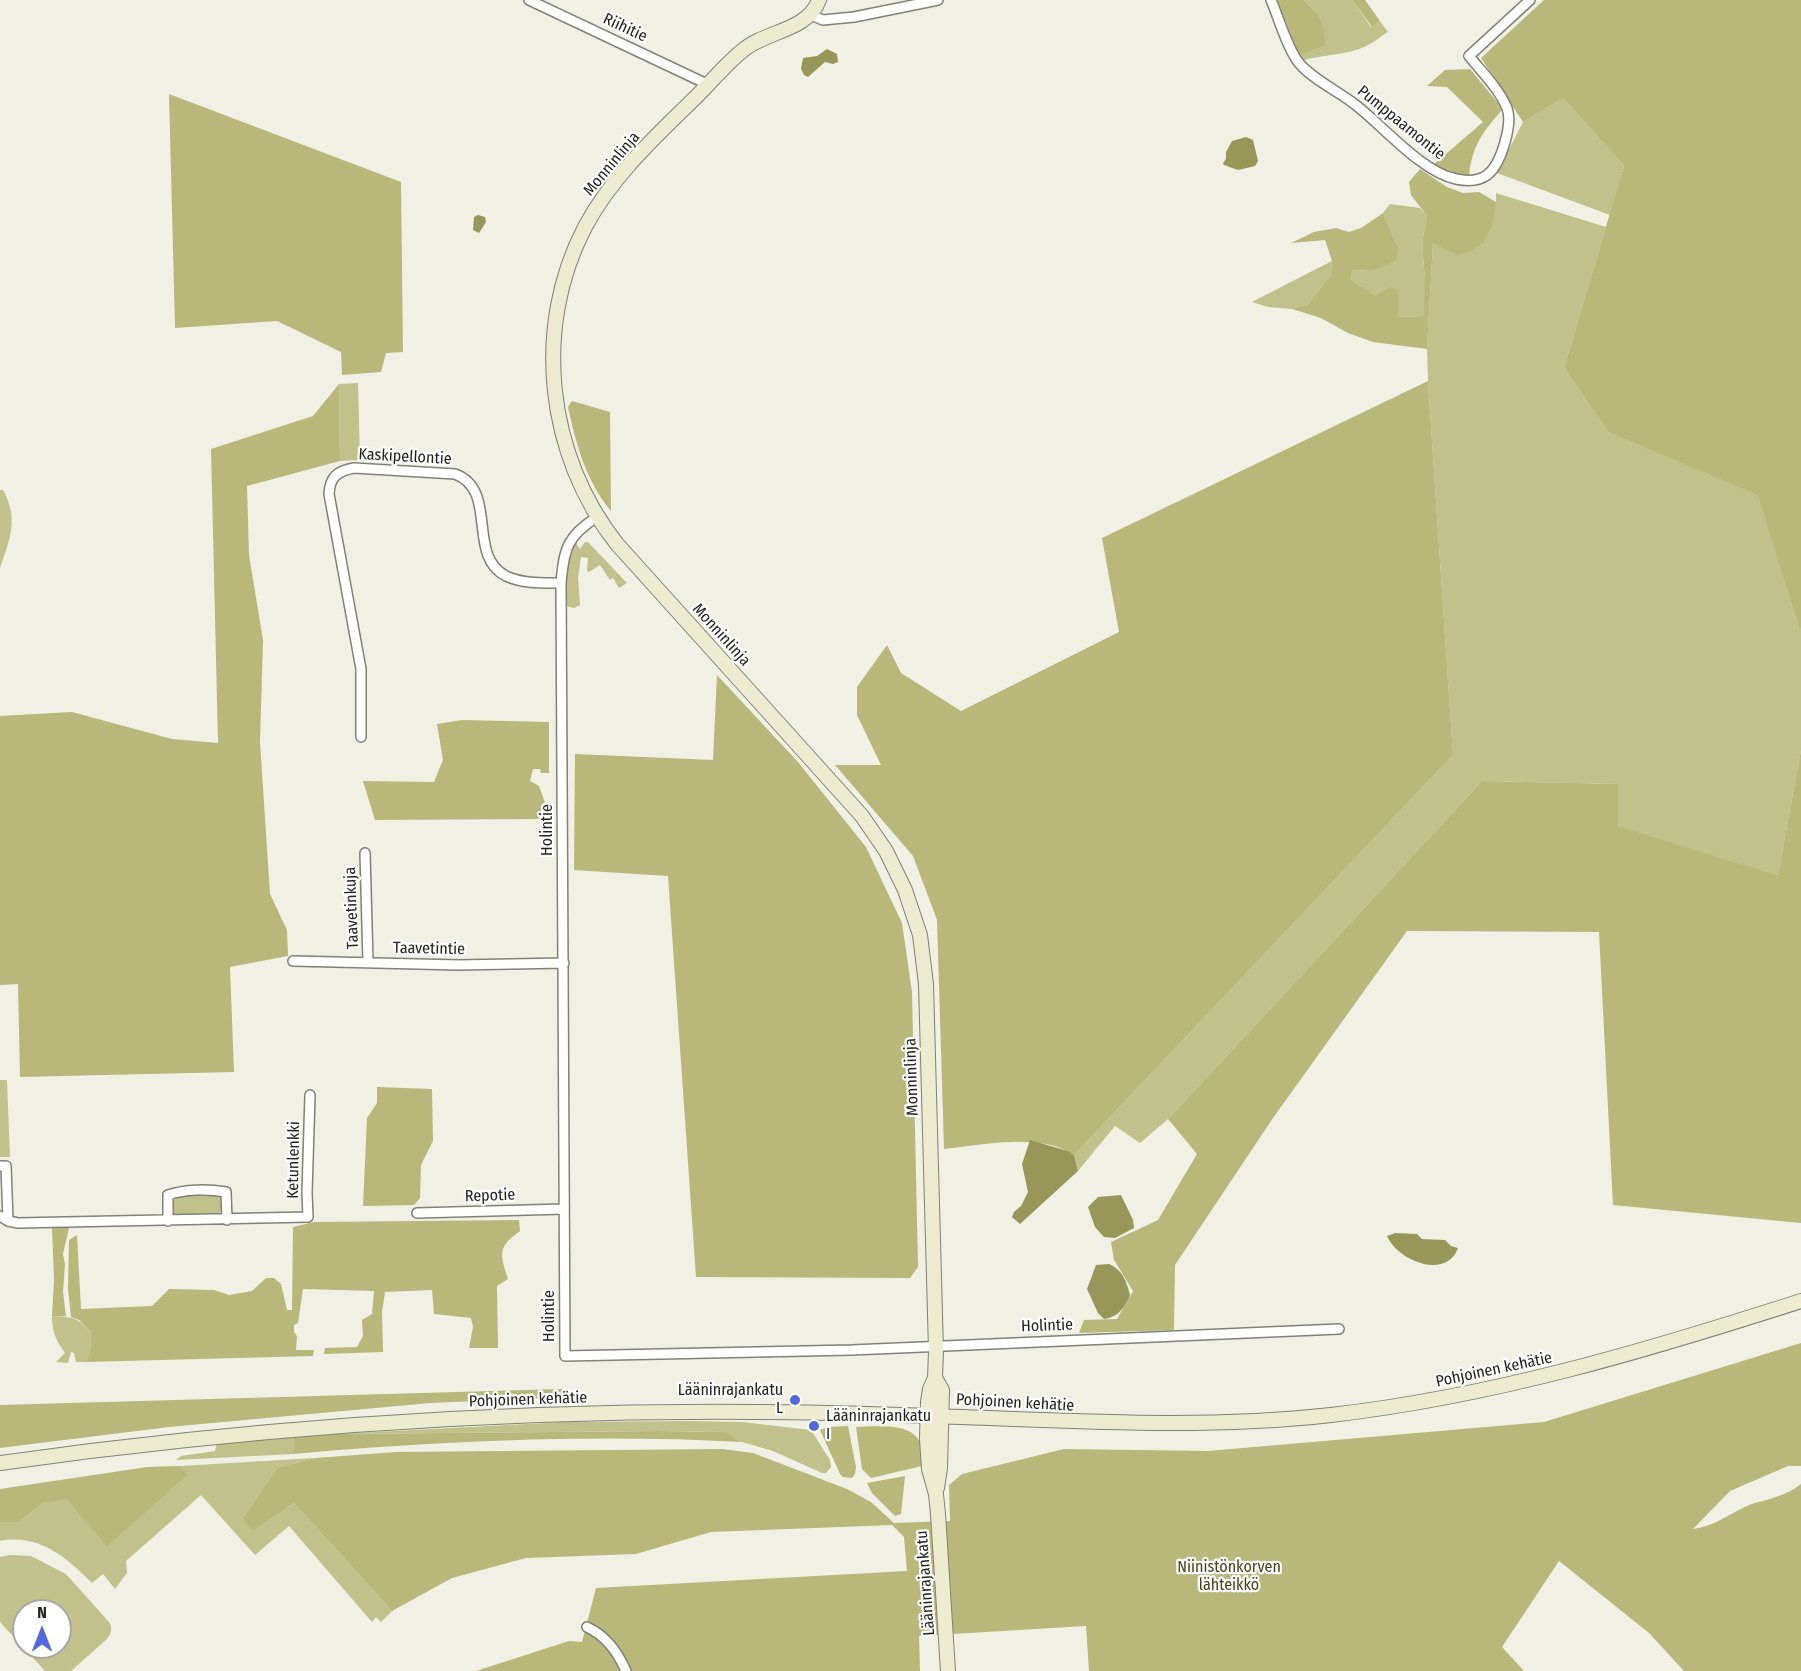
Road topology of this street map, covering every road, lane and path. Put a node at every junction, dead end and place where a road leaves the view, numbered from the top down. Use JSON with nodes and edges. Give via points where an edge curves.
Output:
{"nodes":[{"id":1,"x":529,"y":0,"type":"edge"},
{"id":2,"x":819,"y":0,"type":"edge"},
{"id":3,"x":938,"y":0,"type":"edge"},
{"id":4,"x":1271,"y":0,"type":"edge"},
{"id":5,"x":1530,"y":0,"type":"edge"},
{"id":6,"x":811,"y":15,"type":"junction"},
{"id":7,"x":709,"y":85,"type":"junction"},
{"id":8,"x":597,"y":517,"type":"junction"},
{"id":9,"x":561,"y":584,"type":"junction"},
{"id":10,"x":361,"y":737,"type":"dead end"},
{"id":11,"x":365,"y":853,"type":"dead end"},
{"id":12,"x":293,"y":961,"type":"dead end"},
{"id":13,"x":368,"y":962,"type":"junction"},
{"id":14,"x":564,"y":963,"type":"junction"},
{"id":15,"x":310,"y":1095,"type":"dead end"},
{"id":16,"x":0,"y":1166,"type":"edge"},
{"id":17,"x":564,"y":1209,"type":"junction"},
{"id":18,"x":417,"y":1213,"type":"dead end"},
{"id":19,"x":4,"y":1218,"type":"edge"},
{"id":20,"x":227,"y":1220,"type":"junction"},
{"id":21,"x":168,"y":1221,"type":"junction"},
{"id":22,"x":1801,"y":1301,"type":"edge"},
{"id":23,"x":1339,"y":1329,"type":"dead end"},
{"id":24,"x":936,"y":1345,"type":"junction"},
{"id":25,"x":934,"y":1416,"type":"junction"},
{"id":26,"x":0,"y":1463,"type":"edge"},
{"id":27,"x":586,"y":1627,"type":"dead end"},
{"id":28,"x":626,"y":1671,"type":"edge"},
{"id":29,"x":948,"y":1671,"type":"edge"}],
"edges":[{"from":1,"to":7,"type":"street","name":"Riihitie"},
{"from":2,"to":6,"type":"street"},
{"from":3,"to":6,"type":"street","via":[[854,17],[823,20]]},
{"from":4,"to":5,"type":"street","name":"Pumppaamontie","via":[[1298,62],[1437,173],[1469,181],[1492,170],[1509,121],[1501,98],[1469,56]]},
{"from":6,"to":7,"type":"street","name":"Monninlinja","via":[[754,42]]},
{"from":7,"to":8,"type":"street","name":"Monninlinja","via":[[610,186],[584,228],[560,290],[552,366],[555,396],[567,450]]},
{"from":8,"to":9,"type":"street","name":"Holintie","via":[[581,527],[570,541],[563,559]]},
{"from":8,"to":24,"type":"street","name":"Monninlinja","via":[[862,816],[886,851],[905,890],[920,935],[926,984]]},
{"from":9,"to":10,"type":"street","name":"Kaskipellontie","via":[[519,580],[497,570],[486,552],[477,496],[465,477],[341,470],[333,477],[329,494],[361,669]]},
{"from":9,"to":14,"type":"street","name":"Holintie"},
{"from":11,"to":13,"type":"street","name":"Taavetinkuja"},
{"from":12,"to":13,"type":"street","name":"Taavetintie"},
{"from":13,"to":14,"type":"street","name":"Taavetintie"},
{"from":14,"to":17,"type":"street","name":"Holintie"},
{"from":15,"to":20,"type":"street","name":"Ketunlenkki","via":[[308,1217]]},
{"from":16,"to":19,"type":"street","name":"Ketunlenkki","via":[[6,1166]]},
{"from":17,"to":18,"type":"street","name":"Repotie"},
{"from":17,"to":24,"type":"street","name":"Holintie","via":[[565,1356]]},
{"from":19,"to":21,"type":"street","name":"Ketunlenkki","via":[[18,1223]]},
{"from":20,"to":21,"type":"street","name":"Ketunlenkki"},
{"from":20,"to":21,"type":"street","via":[[226,1192],[216,1190],[168,1195]]},
{"from":22,"to":25,"type":"street","name":"Pohjoinen kehätie","via":[[1578,1368],[1459,1395],[1342,1413],[1177,1424]]},
{"from":23,"to":24,"type":"street","name":"Holintie"},
{"from":24,"to":25,"type":"street","name":"Monninlinja","via":[[935,1378],[930,1389]]},
{"from":25,"to":26,"type":"street","name":"Pohjoinen kehätie","via":[[703,1412],[442,1420],[221,1436]]},
{"from":25,"to":29,"type":"street","name":"Lääninrajankatu","via":[[929,1469],[936,1494]]},
{"from":27,"to":28,"type":"street","via":[[610,1643]]}]}
